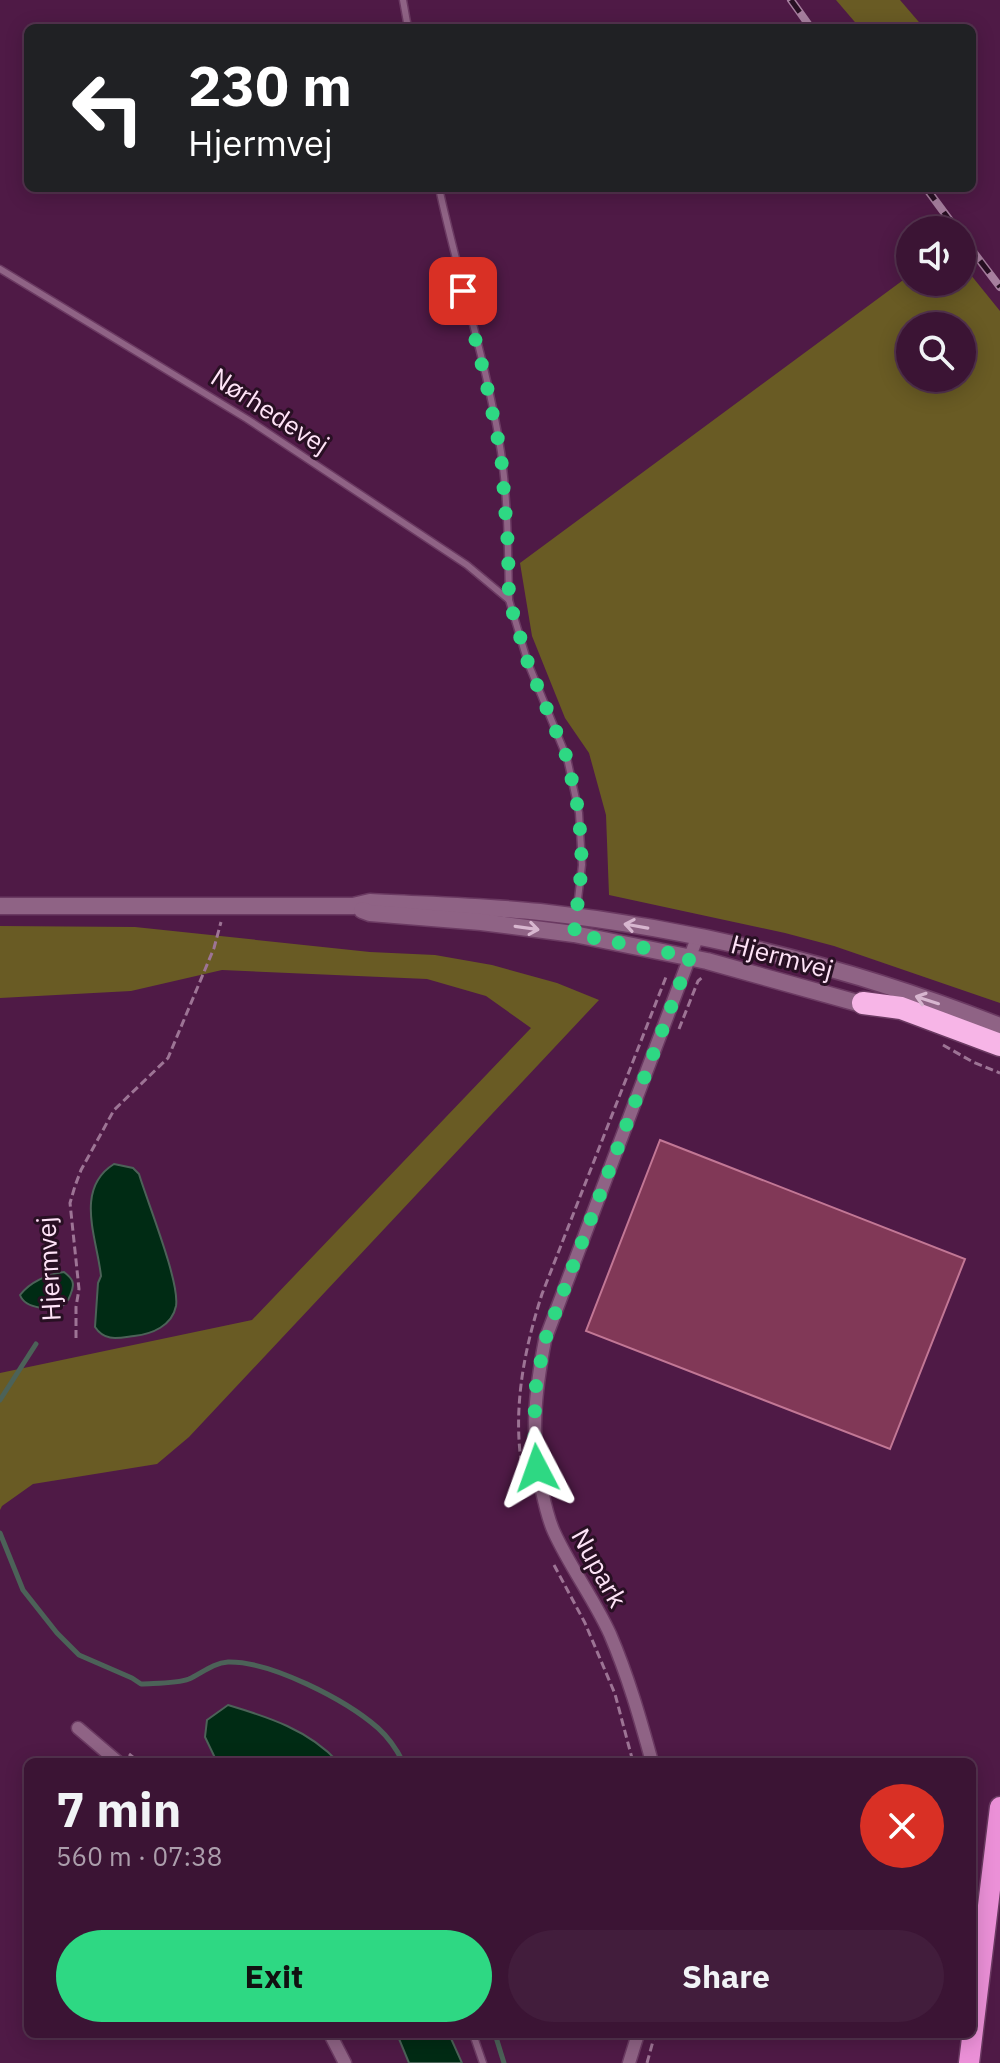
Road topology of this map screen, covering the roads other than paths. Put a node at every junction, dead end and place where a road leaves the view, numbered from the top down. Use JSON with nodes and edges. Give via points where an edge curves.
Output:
{"nodes":[{"id":1,"x":403,"y":0,"type":"edge"},
{"id":2,"x":407,"y":24,"type":"edge"},
{"id":3,"x":440,"y":192,"type":"edge"},
{"id":4,"x":0,"y":269,"type":"edge"},
{"id":5,"x":509,"y":600,"type":"junction"},
{"id":6,"x":0,"y":906,"type":"edge"},
{"id":7,"x":353,"y":906,"type":"junction"},
{"id":8,"x":576,"y":917,"type":"junction"},
{"id":9,"x":574,"y":934,"type":"junction"},
{"id":10,"x":697,"y":938,"type":"junction"},
{"id":11,"x":683,"y":956,"type":"junction"},
{"id":12,"x":863,"y":1003,"type":"junction"},
{"id":13,"x":1000,"y":1026,"type":"edge"},
{"id":14,"x":1000,"y":1045,"type":"edge"},
{"id":15,"x":1000,"y":1057,"type":"edge"},
{"id":16,"x":78,"y":1728,"type":"dead end"},
{"id":17,"x":113,"y":1758,"type":"edge"},
{"id":18,"x":651,"y":1758,"type":"edge"},
{"id":19,"x":1000,"y":1807,"type":"edge"},
{"id":20,"x":976,"y":2005,"type":"edge"},
{"id":21,"x":332,"y":2038,"type":"edge"},
{"id":22,"x":474,"y":2038,"type":"edge"},
{"id":23,"x":637,"y":2038,"type":"edge"},
{"id":24,"x":972,"y":2038,"type":"edge"},
{"id":25,"x":345,"y":2063,"type":"edge"},
{"id":26,"x":483,"y":2063,"type":"edge"},
{"id":27,"x":629,"y":2063,"type":"edge"},
{"id":28,"x":969,"y":2063,"type":"edge"}],
"edges":[{"from":1,"to":2,"type":"lane"},
{"from":3,"to":5,"type":"lane","via":[[501,454]]},
{"from":4,"to":5,"type":"lane","name":"Nørhedevej","via":[[247,419],[467,565]]},
{"from":5,"to":8,"type":"lane","via":[[567,758],[579,813],[582,865]]},
{"from":6,"to":7,"type":"street","name":"Hjermvej"},
{"from":7,"to":8,"type":"street","name":"Hjermvej","via":[[434,905]]},
{"from":7,"to":9,"type":"street","name":"Hjermvej","one_way":true,"via":[[370,913]]},
{"from":8,"to":9,"type":"lane"},
{"from":10,"to":8,"type":"street","name":"Hjermvej","one_way":true},
{"from":9,"to":11,"type":"street","name":"Hjermvej"},
{"from":10,"to":11,"type":"street","name":"Nupark"},
{"from":13,"to":10,"type":"street","name":"Hjermvej","one_way":true,"via":[[833,969]]},
{"from":11,"to":12,"type":"street","name":"Hjermvej"},
{"from":11,"to":18,"type":"street","name":"Nupark","via":[[545,1340],[536,1385],[537,1468],[554,1531],[609,1632]]},
{"from":12,"to":14,"type":"highway","via":[[901,1008]]},
{"from":12,"to":15,"type":"street","name":"Hjermvej"},
{"from":16,"to":17,"type":"street"},
{"from":19,"to":20,"type":"main road"},
{"from":21,"to":25,"type":"street"},
{"from":22,"to":26,"type":"lane"},
{"from":23,"to":27,"type":"street"},
{"from":24,"to":28,"type":"main road"}]}
